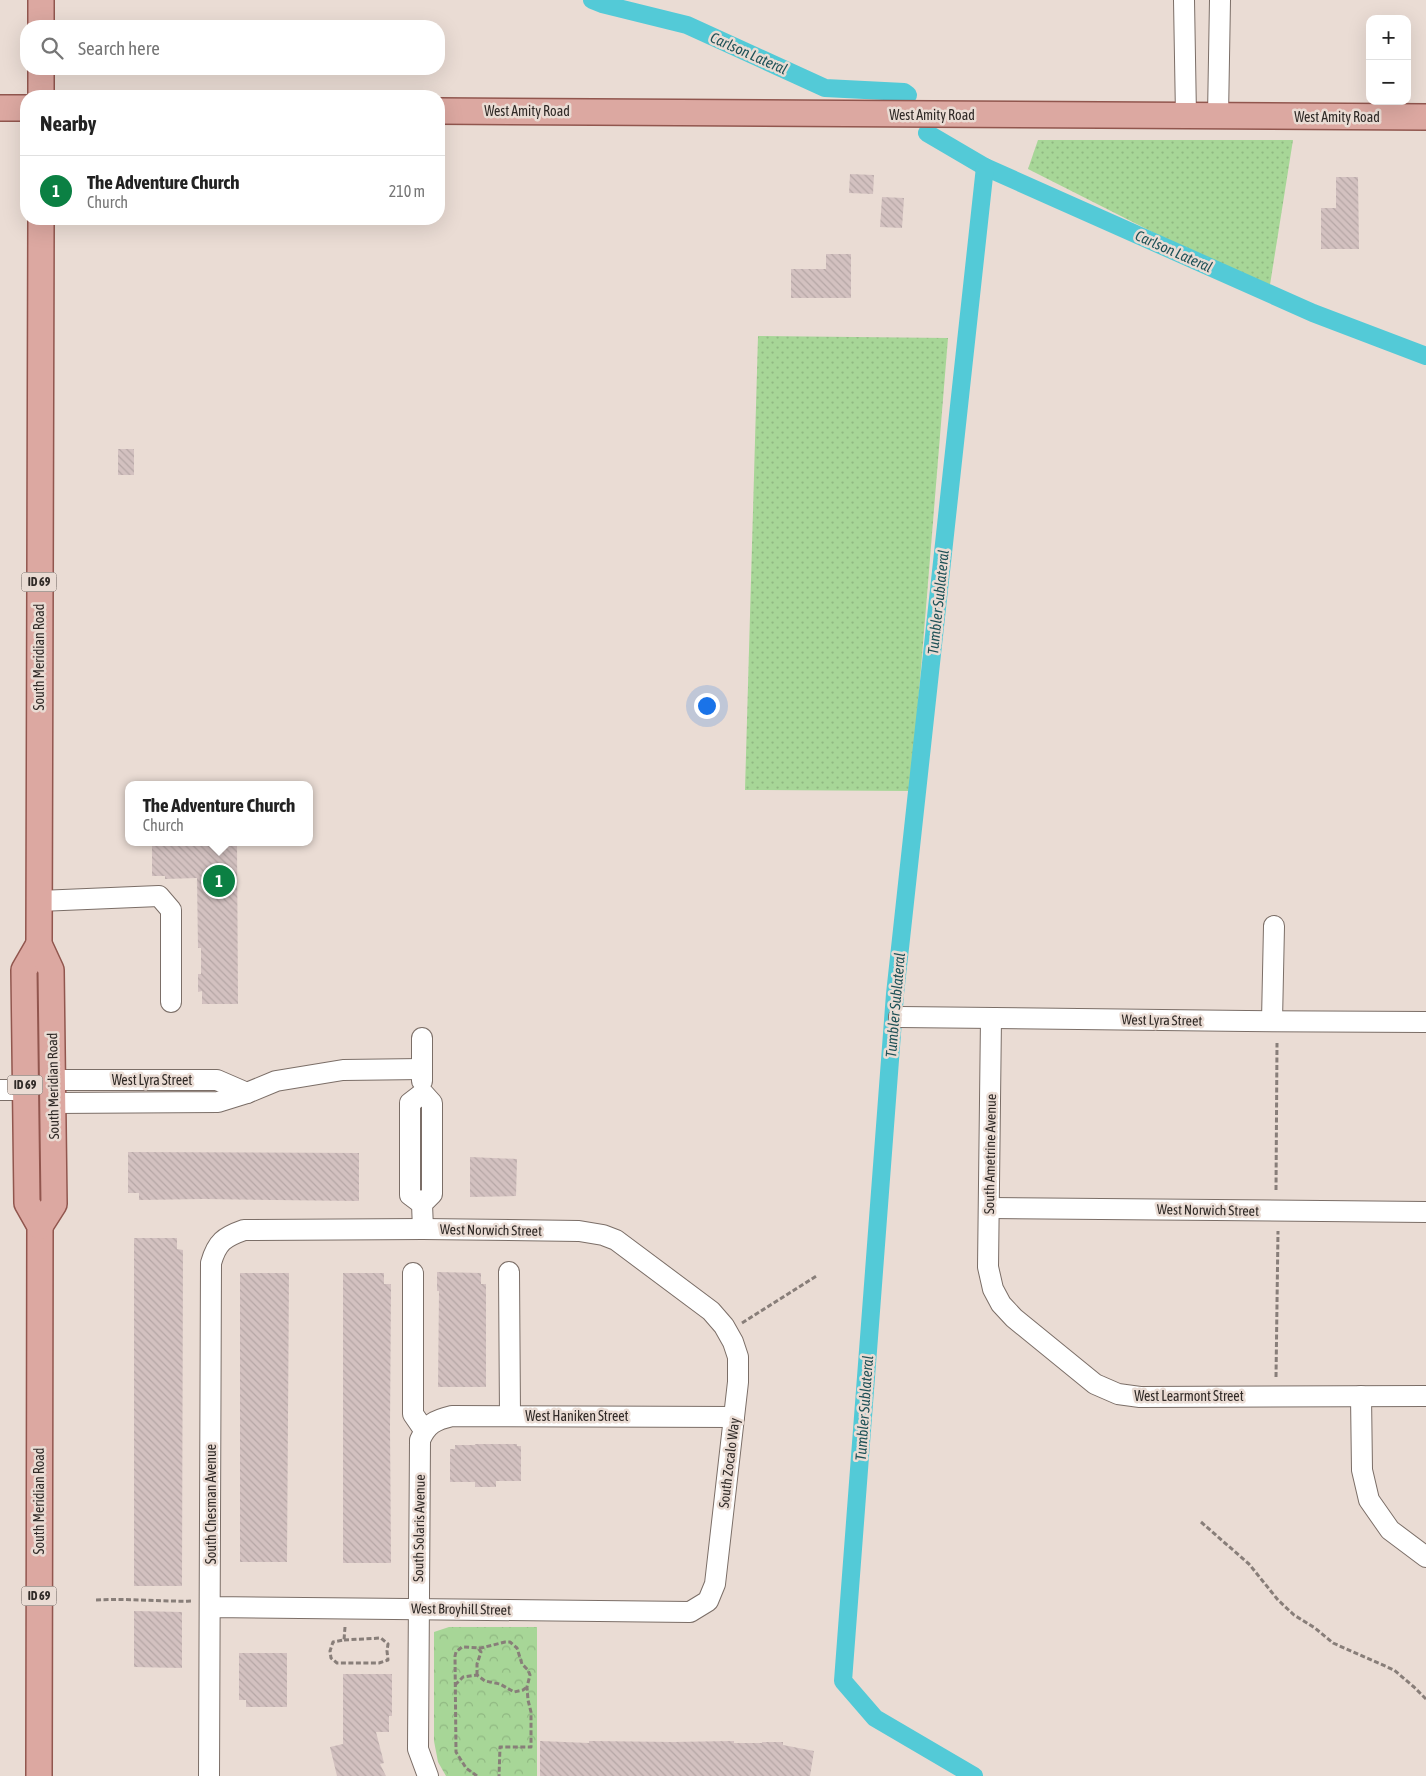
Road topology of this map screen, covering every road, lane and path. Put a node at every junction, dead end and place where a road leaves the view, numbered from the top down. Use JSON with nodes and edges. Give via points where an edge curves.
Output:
{"nodes":[{"id":1,"x":41,"y":0,"type":"edge"},
{"id":2,"x":1184,"y":0,"type":"edge"},
{"id":3,"x":1220,"y":0,"type":"edge"},
{"id":4,"x":41,"y":20,"type":"edge"},
{"id":5,"x":41,"y":75,"type":"edge"},
{"id":6,"x":41,"y":90,"type":"edge"},
{"id":7,"x":0,"y":108,"type":"edge"},
{"id":8,"x":20,"y":108,"type":"edge"},
{"id":9,"x":445,"y":111,"type":"edge"},
{"id":10,"x":1186,"y":116,"type":"junction"},
{"id":11,"x":1218,"y":116,"type":"junction"},
{"id":12,"x":1426,"y":117,"type":"edge"},
{"id":13,"x":40,"y":225,"type":"edge"},
{"id":14,"x":39,"y":901,"type":"junction"},
{"id":15,"x":1274,"y":926,"type":"dead end"},
{"id":16,"x":36,"y":950,"type":"junction"},
{"id":17,"x":171,"y":1002,"type":"dead end"},
{"id":18,"x":899,"y":1017,"type":"dead end"},
{"id":19,"x":991,"y":1018,"type":"junction"},
{"id":20,"x":1272,"y":1021,"type":"junction"},
{"id":21,"x":1426,"y":1022,"type":"edge"},
{"id":22,"x":422,"y":1038,"type":"dead end"},
{"id":23,"x":1278,"y":1043,"type":"dead end"},
{"id":24,"x":422,"y":1069,"type":"junction"},
{"id":25,"x":0,"y":1090,"type":"edge"},
{"id":26,"x":25,"y":1090,"type":"junction"},
{"id":27,"x":54,"y":1091,"type":"junction"},
{"id":28,"x":1276,"y":1190,"type":"dead end"},
{"id":29,"x":990,"y":1208,"type":"junction"},
{"id":30,"x":1426,"y":1212,"type":"edge"},
{"id":31,"x":42,"y":1223,"type":"junction"},
{"id":32,"x":423,"y":1229,"type":"junction"},
{"id":33,"x":1278,"y":1231,"type":"dead end"},
{"id":34,"x":227,"y":1236,"type":"joint"},
{"id":35,"x":509,"y":1272,"type":"dead end"},
{"id":36,"x":413,"y":1273,"type":"dead end"},
{"id":37,"x":818,"y":1275,"type":"dead end"},
{"id":38,"x":993,"y":1289,"type":"joint"},
{"id":39,"x":733,"y":1325,"type":"junction"},
{"id":40,"x":1276,"y":1377,"type":"dead end"},
{"id":41,"x":1361,"y":1396,"type":"junction"},
{"id":42,"x":1426,"y":1396,"type":"edge"},
{"id":43,"x":510,"y":1416,"type":"junction"},
{"id":44,"x":734,"y":1417,"type":"junction"},
{"id":45,"x":424,"y":1430,"type":"junction"},
{"id":46,"x":1202,"y":1522,"type":"dead end"},
{"id":47,"x":1426,"y":1557,"type":"edge"},
{"id":48,"x":96,"y":1600,"type":"dead end"},
{"id":49,"x":708,"y":1601,"type":"joint"},
{"id":50,"x":205,"y":1604,"type":"junction"},
{"id":51,"x":418,"y":1609,"type":"junction"},
{"id":52,"x":344,"y":1627,"type":"dead end"},
{"id":53,"x":344,"y":1640,"type":"junction"},
{"id":54,"x":478,"y":1648,"type":"junction"},
{"id":55,"x":476,"y":1676,"type":"junction"},
{"id":56,"x":454,"y":1685,"type":"junction"},
{"id":57,"x":528,"y":1687,"type":"junction"},
{"id":58,"x":1426,"y":1699,"type":"edge"},
{"id":59,"x":39,"y":1776,"type":"edge"},
{"id":60,"x":209,"y":1776,"type":"edge"},
{"id":61,"x":428,"y":1776,"type":"edge"},
{"id":62,"x":477,"y":1776,"type":"edge"},
{"id":63,"x":499,"y":1776,"type":"edge"}],
"edges":[{"from":1,"to":4,"type":"main road"},
{"from":2,"to":10,"type":"street"},
{"from":3,"to":11,"type":"street"},
{"from":5,"to":6,"type":"main road"},
{"from":7,"to":8,"type":"main road"},
{"from":9,"to":10,"type":"main road","name":"West Amity Road"},
{"from":10,"to":11,"type":"main road","name":"West Amity Road"},
{"from":11,"to":12,"type":"main road","name":"West Amity Road"},
{"from":13,"to":14,"type":"main road","name":"South Meridian Road","number":"ID 69"},
{"from":14,"to":16,"type":"main road","name":"South Meridian Road","number":"ID 69"},
{"from":14,"to":17,"type":"street","via":[[159,896],[171,910]]},
{"from":15,"to":20,"type":"street"},
{"from":16,"to":26,"type":"main road","name":"South Meridian Road","number":"ID 69","via":[[24,970]]},
{"from":16,"to":27,"type":"main road","name":"South Meridian Road","number":"ID 69","via":[[50,970]]},
{"from":18,"to":19,"type":"street","name":"West Lyra Street"},
{"from":19,"to":20,"type":"street","name":"West Lyra Street"},
{"from":19,"to":29,"type":"street","name":"South Ametrine Avenue"},
{"from":20,"to":21,"type":"street","name":"West Lyra Street"},
{"from":22,"to":24,"type":"street"},
{"from":23,"to":28,"type":"path"},
{"from":24,"to":27,"type":"street","name":"West Lyra Street","via":[[343,1070],[276,1081],[247,1093],[217,1080]]},
{"from":24,"to":32,"type":"street","via":[[423,1093],[432,1103],[432,1194],[422,1204]]},
{"from":25,"to":26,"type":"street"},
{"from":26,"to":31,"type":"main road","name":"South Meridian Road","number":"ID 69","via":[[27,1202]]},
{"from":27,"to":31,"type":"main road","name":"South Meridian Road","number":"ID 69","via":[[54,1204]]},
{"from":29,"to":30,"type":"street","name":"West Norwich Street"},
{"from":29,"to":38,"type":"street","name":"South Ametrine Avenue","via":[[988,1267]]},
{"from":31,"to":59,"type":"main road","name":"South Meridian Road","number":"ID 69"},
{"from":32,"to":34,"type":"street","name":"West Norwich Street","via":[[244,1230]]},
{"from":32,"to":39,"type":"street","name":"West Norwich Street","via":[[579,1231],[603,1235],[626,1246]]},
{"from":33,"to":40,"type":"path"},
{"from":34,"to":50,"type":"street","name":"South Chesman Avenue","via":[[214,1250],[211,1263]]},
{"from":35,"to":43,"type":"street"},
{"from":36,"to":45,"type":"street","via":[[413,1414]]},
{"from":37,"to":39,"type":"path"},
{"from":38,"to":41,"type":"street","name":"West Learmont Street","via":[[1014,1318],[1095,1384],[1118,1394],[1140,1397]]},
{"from":39,"to":44,"type":"street","name":"South Zocalo Way","via":[[739,1370]]},
{"from":41,"to":42,"type":"street","name":"West Learmont Street"},
{"from":41,"to":47,"type":"street","via":[[1362,1470],[1369,1500],[1390,1530]]},
{"from":43,"to":44,"type":"street","name":"West Haniken Street"},
{"from":43,"to":45,"type":"street","name":"West Haniken Street","via":[[452,1416],[437,1420]]},
{"from":44,"to":49,"type":"street","name":"South Zocalo Way","via":[[715,1584]]},
{"from":45,"to":51,"type":"street","name":"South Solaris Avenue","via":[[420,1440]]},
{"from":46,"to":58,"type":"path","via":[[1249,1564],[1294,1615],[1333,1643],[1394,1670]]},
{"from":48,"to":50,"type":"path","via":[[123,1598]]},
{"from":49,"to":51,"type":"street","name":"West Broyhill Street","via":[[690,1612]]},
{"from":50,"to":51,"type":"street","name":"West Broyhill Street"},
{"from":50,"to":60,"type":"street","name":"South Chesman Avenue"},
{"from":51,"to":61,"type":"street","name":"South Solaris Avenue","via":[[418,1749]]},
{"from":52,"to":53,"type":"path"},
{"from":53,"to":53,"type":"path","via":[[333,1642],[331,1646],[331,1658],[337,1663],[388,1660],[388,1644],[381,1638]]},
{"from":54,"to":55,"type":"path","via":[[481,1652]]},
{"from":54,"to":56,"type":"path","via":[[462,1647],[456,1652]]},
{"from":54,"to":57,"type":"path","via":[[505,1642],[514,1644],[530,1675]]},
{"from":55,"to":56,"type":"path","via":[[463,1677]]},
{"from":55,"to":57,"type":"path","via":[[514,1692]]},
{"from":56,"to":62,"type":"path","via":[[456,1752],[466,1768]]},
{"from":57,"to":63,"type":"path","via":[[531,1747],[500,1747]]}]}
